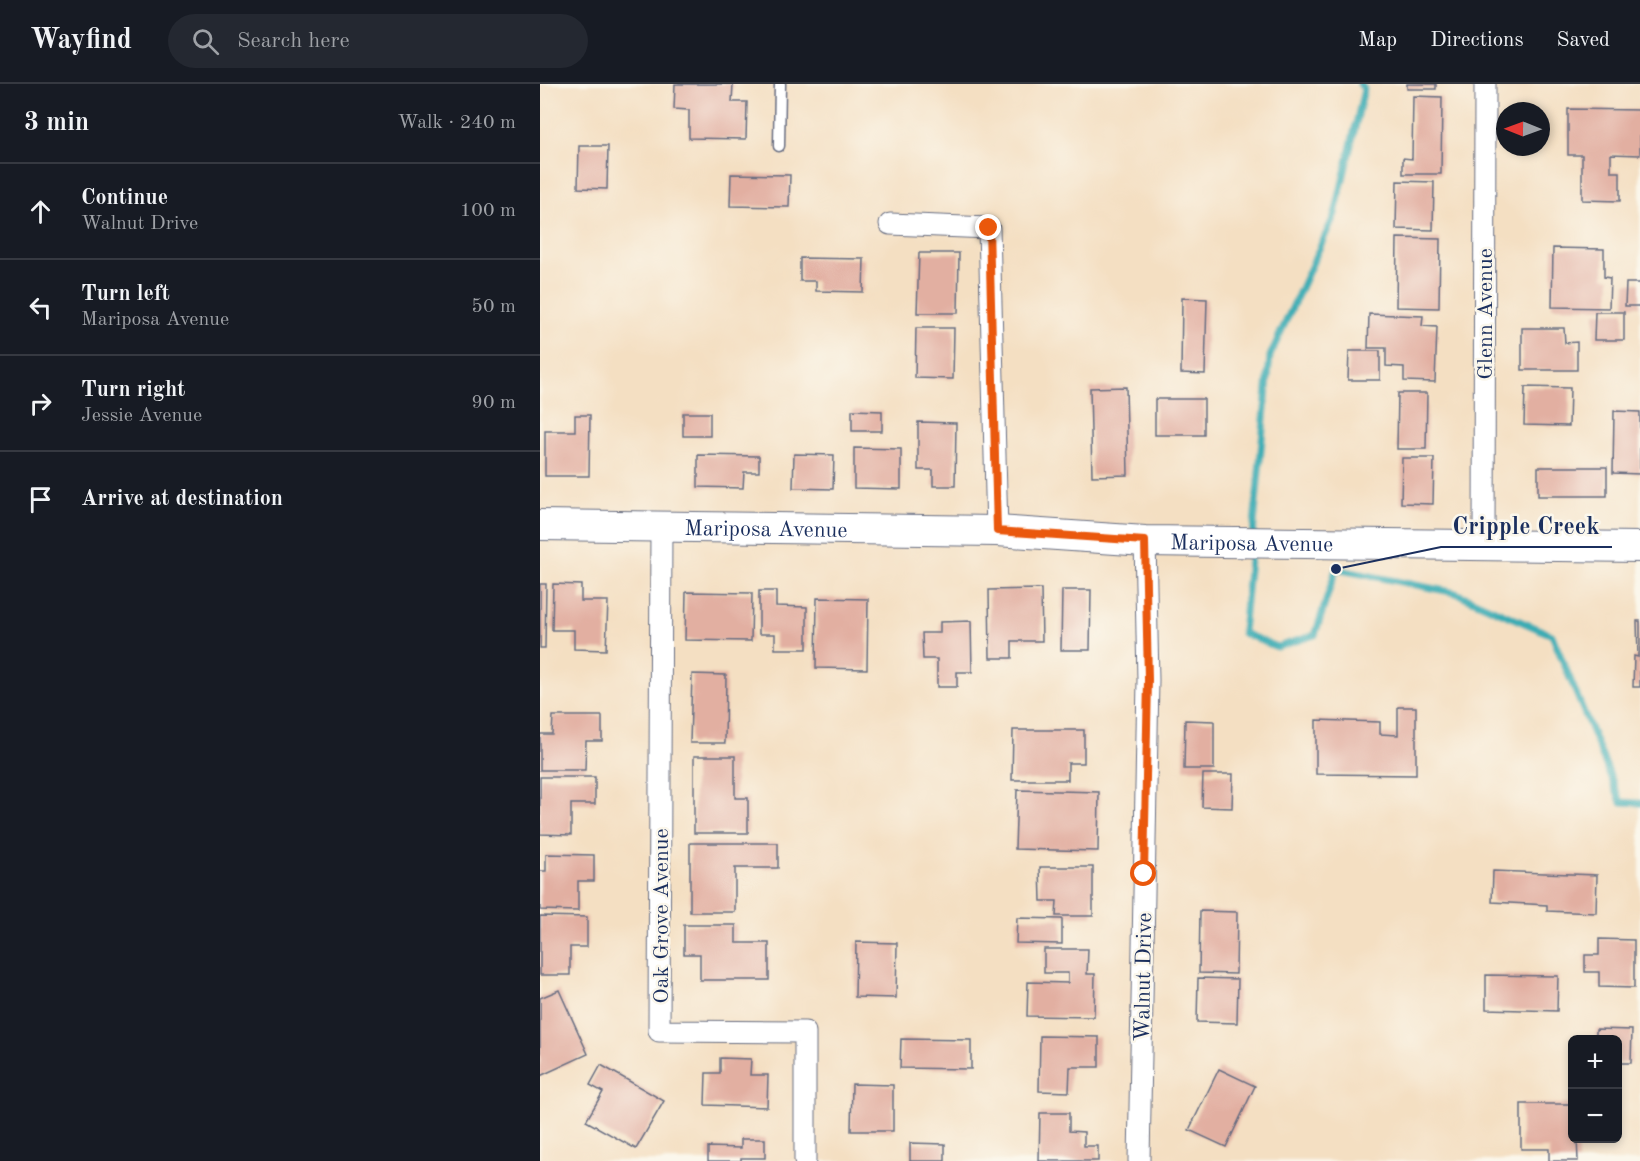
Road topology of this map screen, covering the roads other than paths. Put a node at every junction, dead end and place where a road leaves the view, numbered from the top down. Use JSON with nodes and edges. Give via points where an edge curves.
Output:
{"nodes":[{"id":1,"x":780,"y":84,"type":"edge"},
{"id":2,"x":1485,"y":84,"type":"edge"},
{"id":3,"x":779,"y":146,"type":"dead end"},
{"id":4,"x":890,"y":224,"type":"dead end"},
{"id":5,"x":540,"y":525,"type":"edge"},
{"id":6,"x":661,"y":525,"type":"junction"},
{"id":7,"x":997,"y":531,"type":"junction"},
{"id":8,"x":1145,"y":541,"type":"junction"},
{"id":9,"x":1484,"y":544,"type":"junction"},
{"id":10,"x":1640,"y":547,"type":"edge"},
{"id":11,"x":805,"y":1161,"type":"edge"},
{"id":12,"x":1139,"y":1161,"type":"edge"}],
"edges":[{"from":1,"to":3,"type":"lane"},
{"from":2,"to":9,"type":"street","name":"Glenn Avenue"},
{"from":4,"to":7,"type":"street","via":[[989,228]]},
{"from":5,"to":6,"type":"street","name":"Mariposa Avenue"},
{"from":6,"to":7,"type":"street","name":"Mariposa Avenue"},
{"from":6,"to":11,"type":"street","name":"Oak Grove Avenue","via":[[659,1031],[806,1032]]},
{"from":7,"to":8,"type":"street","name":"Mariposa Avenue"},
{"from":8,"to":9,"type":"street","name":"Mariposa Avenue"},
{"from":8,"to":12,"type":"street","name":"Walnut Drive","via":[[1148,680]]},
{"from":9,"to":10,"type":"street","name":"Mariposa Avenue"}]}
